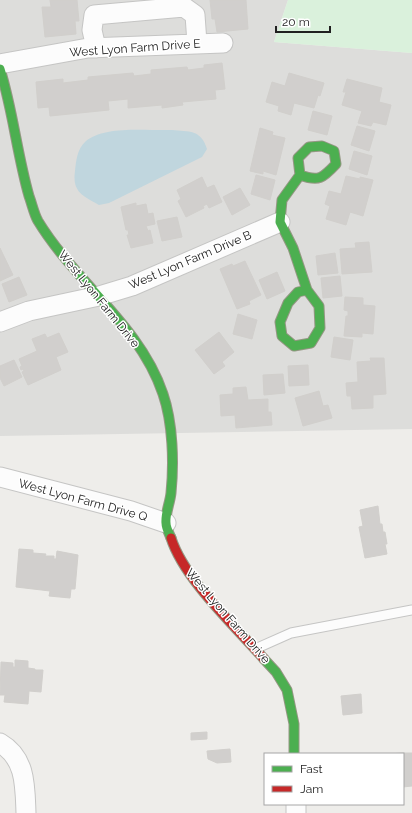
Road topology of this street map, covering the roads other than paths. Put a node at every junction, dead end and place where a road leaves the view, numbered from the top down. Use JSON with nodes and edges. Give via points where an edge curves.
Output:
{"nodes":[{"id":1,"x":92,"y":8,"type":"edge"},
{"id":2,"x":197,"y":43,"type":"junction"},
{"id":3,"x":224,"y":43,"type":"dead end"},
{"id":4,"x":96,"y":48,"type":"junction"},
{"id":5,"x":0,"y":64,"type":"edge"},
{"id":6,"x":0,"y":70,"type":"edge"},
{"id":7,"x":300,"y":175,"type":"junction"},
{"id":8,"x":280,"y":222,"type":"junction"},
{"id":9,"x":307,"y":290,"type":"junction"},
{"id":10,"x":99,"y":296,"type":"junction"},
{"id":11,"x":0,"y":322,"type":"edge"},
{"id":12,"x":0,"y":478,"type":"edge"},
{"id":13,"x":166,"y":522,"type":"junction"},
{"id":14,"x":412,"y":610,"type":"edge"},
{"id":15,"x":255,"y":649,"type":"junction"},
{"id":16,"x":0,"y":743,"type":"edge"},
{"id":17,"x":294,"y":753,"type":"edge"},
{"id":18,"x":26,"y":813,"type":"edge"}],
"edges":[{"from":1,"to":2,"type":"street","via":[[184,7],[195,15]]},
{"from":1,"to":4,"type":"street","via":[[92,30]]},
{"from":2,"to":3,"type":"street","name":"West Lyon Farm Drive E"},
{"from":2,"to":4,"type":"street","name":"West Lyon Farm Drive E"},
{"from":4,"to":5,"type":"street","name":"West Lyon Farm Drive E"},
{"from":6,"to":10,"type":"street","name":"West Lyon Farm Drive","via":[[25,181],[37,220],[65,260]]},
{"from":7,"to":7,"type":"street","via":[[312,180],[325,176],[336,164],[334,151],[322,146],[309,147],[298,158]]},
{"from":7,"to":8,"type":"street","via":[[282,200]]},
{"from":8,"to":9,"type":"street","via":[[293,248]]},
{"from":8,"to":10,"type":"street","name":"West Lyon Farm Drive B","via":[[132,286]]},
{"from":9,"to":9,"type":"street","via":[[319,306],[320,328],[311,343],[294,346],[282,336],[280,322],[288,302],[298,292]]},
{"from":10,"to":11,"type":"street","name":"West Lyon Farm Drive B","via":[[29,311]]},
{"from":10,"to":13,"type":"street","name":"West Lyon Farm Drive","via":[[136,343],[156,375],[164,396],[172,454],[171,494]]},
{"from":12,"to":13,"type":"street","name":"West Lyon Farm Drive Q"},
{"from":13,"to":15,"type":"street","name":"West Lyon Farm Drive","via":[[174,548],[186,568],[207,596]]},
{"from":14,"to":15,"type":"lane","via":[[291,634]]},
{"from":15,"to":17,"type":"street","name":"West Lyon Farm Drive","via":[[276,672],[287,690],[294,724]]},
{"from":16,"to":18,"type":"street","via":[[16,757],[23,771]]}]}
